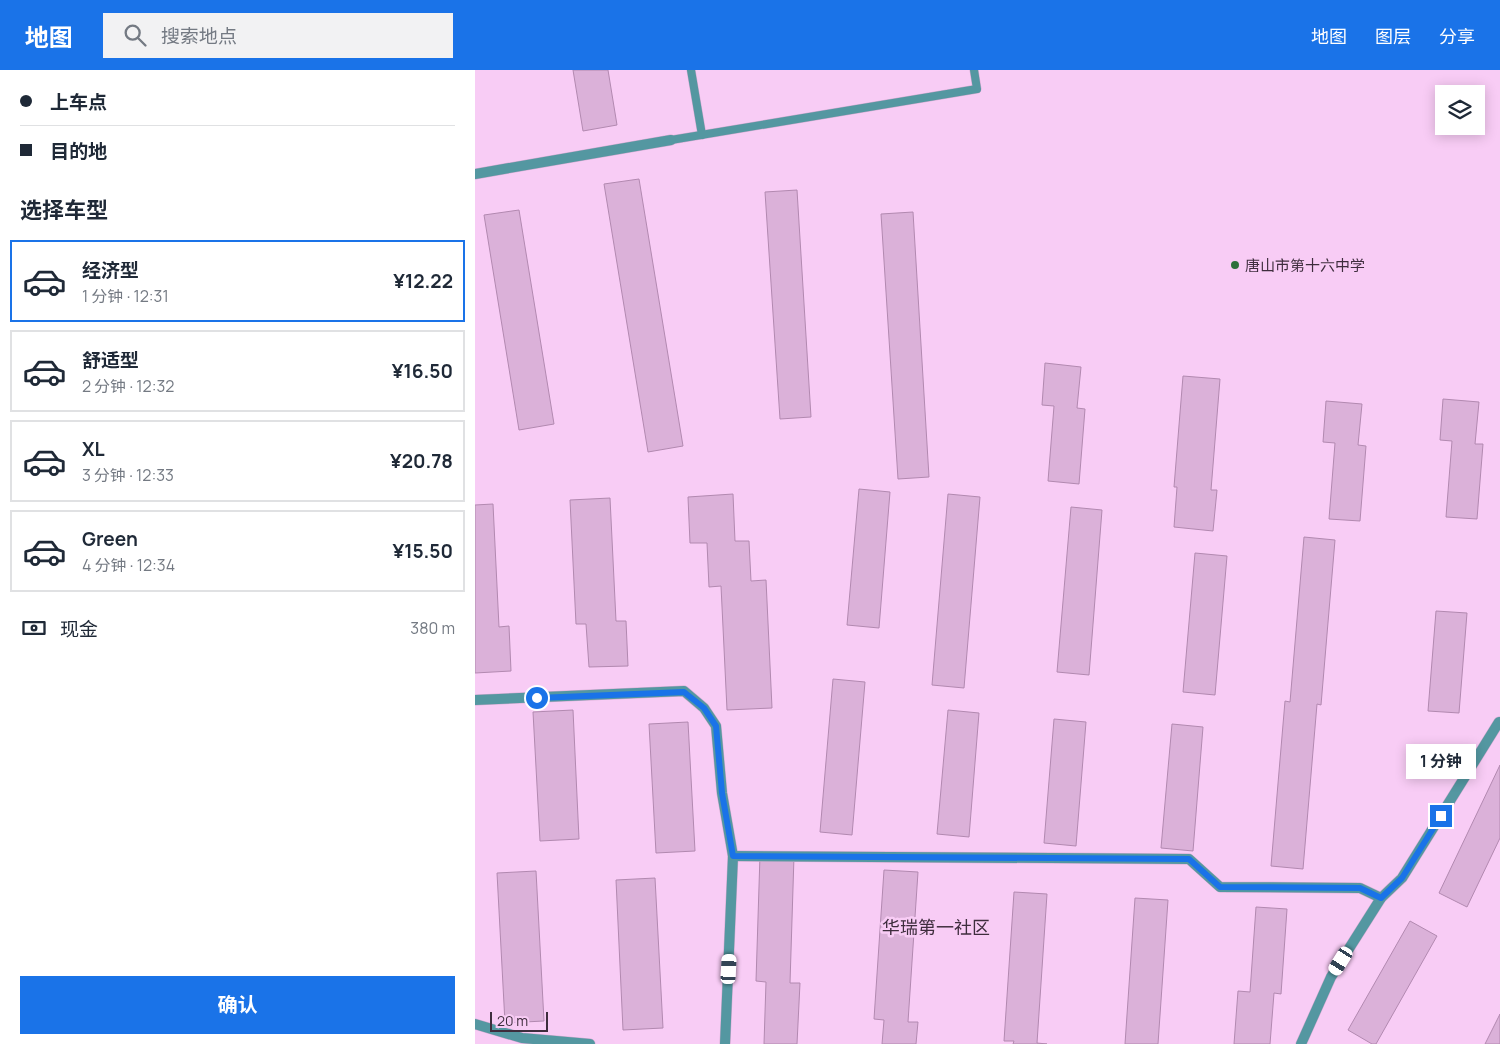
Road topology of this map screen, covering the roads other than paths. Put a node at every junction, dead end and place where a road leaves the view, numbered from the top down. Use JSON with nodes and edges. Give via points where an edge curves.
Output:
{"nodes":[{"id":1,"x":691,"y":70,"type":"edge"},
{"id":2,"x":974,"y":70,"type":"edge"},
{"id":3,"x":702,"y":135,"type":"junction"},
{"id":4,"x":671,"y":140,"type":"joint"},
{"id":5,"x":475,"y":174,"type":"edge"},
{"id":6,"x":475,"y":700,"type":"edge"},
{"id":7,"x":1499,"y":722,"type":"edge"},
{"id":8,"x":733,"y":856,"type":"junction"},
{"id":9,"x":1381,"y":898,"type":"junction"},
{"id":10,"x":475,"y":1024,"type":"edge"},
{"id":11,"x":590,"y":1044,"type":"edge"},
{"id":12,"x":725,"y":1044,"type":"edge"},
{"id":13,"x":1301,"y":1044,"type":"edge"}],
"edges":[{"from":1,"to":3,"type":"lane"},
{"from":2,"to":3,"type":"lane","via":[[977,89]]},
{"from":3,"to":4,"type":"lane"},
{"from":4,"to":5,"type":"street"},
{"from":6,"to":8,"type":"street","via":[[684,692],[704,708],[716,726],[722,793]]},
{"from":7,"to":9,"type":"street","via":[[1402,878]]},
{"from":8,"to":9,"type":"street","via":[[1189,859],[1220,887],[1360,888]]},
{"from":8,"to":12,"type":"street"},
{"from":9,"to":13,"type":"street","via":[[1331,977]]},
{"from":10,"to":11,"type":"street","via":[[522,1038]]}]}
